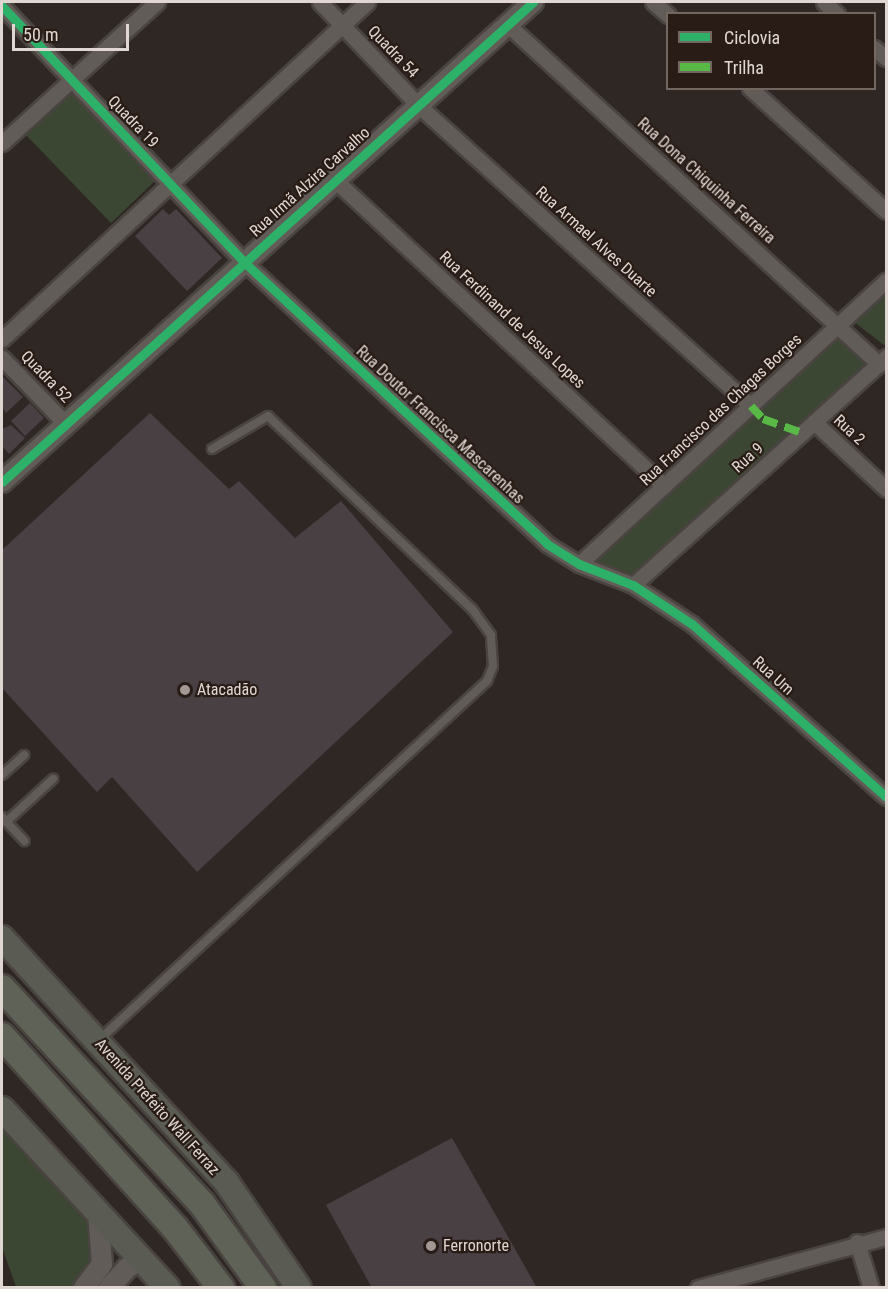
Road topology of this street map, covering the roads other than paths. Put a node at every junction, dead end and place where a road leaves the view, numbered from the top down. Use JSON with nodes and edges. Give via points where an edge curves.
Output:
{"nodes":[{"id":1,"x":155,"y":2,"type":"edge"},
{"id":2,"x":320,"y":2,"type":"edge"},
{"id":3,"x":367,"y":2,"type":"edge"},
{"id":4,"x":533,"y":2,"type":"edge"},
{"id":5,"x":653,"y":2,"type":"edge"},
{"id":6,"x":2,"y":6,"type":"edge"},
{"id":7,"x":666,"y":13,"type":"edge"},
{"id":8,"x":342,"y":25,"type":"junction"},
{"id":9,"x":508,"y":25,"type":"junction"},
{"id":10,"x":72,"y":81,"type":"junction"},
{"id":11,"x":752,"y":90,"type":"edge"},
{"id":12,"x":417,"y":104,"type":"junction"},
{"id":13,"x":2,"y":144,"type":"edge"},
{"id":14,"x":335,"y":180,"type":"junction"},
{"id":15,"x":172,"y":184,"type":"junction"},
{"id":16,"x":886,"y":211,"type":"edge"},
{"id":17,"x":244,"y":262,"type":"junction"},
{"id":18,"x":886,"y":281,"type":"edge"},
{"id":19,"x":838,"y":326,"type":"junction"},
{"id":20,"x":2,"y":339,"type":"edge"},
{"id":21,"x":2,"y":358,"type":"edge"},
{"id":22,"x":883,"y":360,"type":"edge"},
{"id":23,"x":751,"y":406,"type":"junction"},
{"id":24,"x":64,"y":422,"type":"junction"},
{"id":25,"x":814,"y":422,"type":"junction"},
{"id":26,"x":212,"y":449,"type":"dead end"},
{"id":27,"x":2,"y":482,"type":"edge"},
{"id":28,"x":664,"y":486,"type":"junction"},
{"id":29,"x":886,"y":489,"type":"edge"},
{"id":30,"x":579,"y":564,"type":"junction"},
{"id":31,"x":633,"y":585,"type":"junction"},
{"id":32,"x":24,"y":756,"type":"dead end"},
{"id":33,"x":2,"y":775,"type":"edge"},
{"id":34,"x":53,"y":779,"type":"dead end"},
{"id":35,"x":884,"y":792,"type":"edge"},
{"id":36,"x":4,"y":819,"type":"edge"},
{"id":37,"x":24,"y":842,"type":"dead end"},
{"id":38,"x":2,"y":938,"type":"edge"},
{"id":39,"x":2,"y":988,"type":"edge"},
{"id":40,"x":2,"y":1036,"type":"edge"},
{"id":41,"x":98,"y":1041,"type":"junction"},
{"id":42,"x":2,"y":1109,"type":"edge"},
{"id":43,"x":98,"y":1212,"type":"junction"},
{"id":44,"x":886,"y":1237,"type":"edge"},
{"id":45,"x":857,"y":1242,"type":"junction"},
{"id":46,"x":146,"y":1263,"type":"junction"},
{"id":47,"x":717,"y":1284,"type":"edge"},
{"id":48,"x":84,"y":1287,"type":"edge"},
{"id":49,"x":109,"y":1287,"type":"edge"},
{"id":50,"x":168,"y":1287,"type":"edge"},
{"id":51,"x":221,"y":1287,"type":"edge"},
{"id":52,"x":263,"y":1287,"type":"edge"},
{"id":53,"x":299,"y":1287,"type":"edge"},
{"id":54,"x":698,"y":1287,"type":"edge"},
{"id":55,"x":871,"y":1287,"type":"edge"}],
"edges":[{"from":1,"to":10,"type":"street"},
{"from":2,"to":8,"type":"street","name":"Quadra 54"},
{"from":3,"to":8,"type":"street"},
{"from":4,"to":9,"type":"street","name":"Rua Irmã Alzira Carvalho"},
{"from":5,"to":7,"type":"street"},
{"from":6,"to":10,"type":"street","name":"Quadra 19"},
{"from":8,"to":12,"type":"street","name":"Quadra 54"},
{"from":8,"to":15,"type":"street"},
{"from":9,"to":12,"type":"street","name":"Rua Irmã Alzira Carvalho"},
{"from":9,"to":19,"type":"street","name":"Rua Dona Chiquinha Ferreira"},
{"from":10,"to":13,"type":"street"},
{"from":10,"to":15,"type":"street","name":"Quadra 19"},
{"from":11,"to":16,"type":"street"},
{"from":12,"to":14,"type":"street","name":"Rua Irmã Alzira Carvalho"},
{"from":12,"to":23,"type":"street","name":"Rua Armael Alves Duarte"},
{"from":14,"to":17,"type":"street","name":"Rua Irmã Alzira Carvalho"},
{"from":14,"to":28,"type":"street","name":"Rua Ferdinand de Jesus Lopes"},
{"from":15,"to":17,"type":"street","name":"Quadra 19"},
{"from":15,"to":20,"type":"street"},
{"from":17,"to":24,"type":"street","name":"Rua Irmã Alzira Carvalho"},
{"from":17,"to":30,"type":"street","name":"Rua Doutor Francisca Mascarenhas","via":[[524,523]]},
{"from":18,"to":19,"type":"street","name":"Rua Francisco das Chagas Borges"},
{"from":19,"to":22,"type":"street","name":"Rua Dona Chiquinha Ferreira"},
{"from":19,"to":23,"type":"street","name":"Rua Francisco das Chagas Borges"},
{"from":21,"to":24,"type":"street","name":"Quadra 52"},
{"from":22,"to":25,"type":"street","name":"Rua 9"},
{"from":23,"to":28,"type":"street","name":"Rua Francisco das Chagas Borges"},
{"from":24,"to":27,"type":"street","name":"Rua Irmã Alzira Carvalho"},
{"from":25,"to":29,"type":"street","name":"Rua 2"},
{"from":25,"to":31,"type":"street","name":"Rua 9"},
{"from":26,"to":41,"type":"lane","via":[[268,416],[473,610],[491,635],[493,666],[487,681]]},
{"from":28,"to":30,"type":"street","name":"Rua Francisco das Chagas Borges"},
{"from":30,"to":31,"type":"street","name":"Rua Doutor Francisca Mascarenhas"},
{"from":31,"to":35,"type":"street","name":"Rua Um","via":[[692,624]]},
{"from":32,"to":33,"type":"lane"},
{"from":34,"to":36,"type":"lane"},
{"from":36,"to":37,"type":"lane"},
{"from":38,"to":41,"type":"main road","name":"Avenida Prefeito Wall Ferraz"},
{"from":39,"to":52,"type":"highway","name":"Avenida Prefeito Wall Ferraz","via":[[202,1204]]},
{"from":40,"to":51,"type":"highway","via":[[175,1228]]},
{"from":41,"to":53,"type":"main road","name":"Avenida Prefeito Wall Ferraz","via":[[227,1183]]},
{"from":42,"to":43,"type":"main road"},
{"from":43,"to":46,"type":"main road"},
{"from":43,"to":48,"type":"street","via":[[102,1264]]},
{"from":44,"to":45,"type":"street"},
{"from":45,"to":47,"type":"street"},
{"from":45,"to":55,"type":"street"},
{"from":46,"to":49,"type":"street","via":[[138,1261],[127,1268]]},
{"from":46,"to":50,"type":"main road"},
{"from":47,"to":54,"type":"street"}]}
